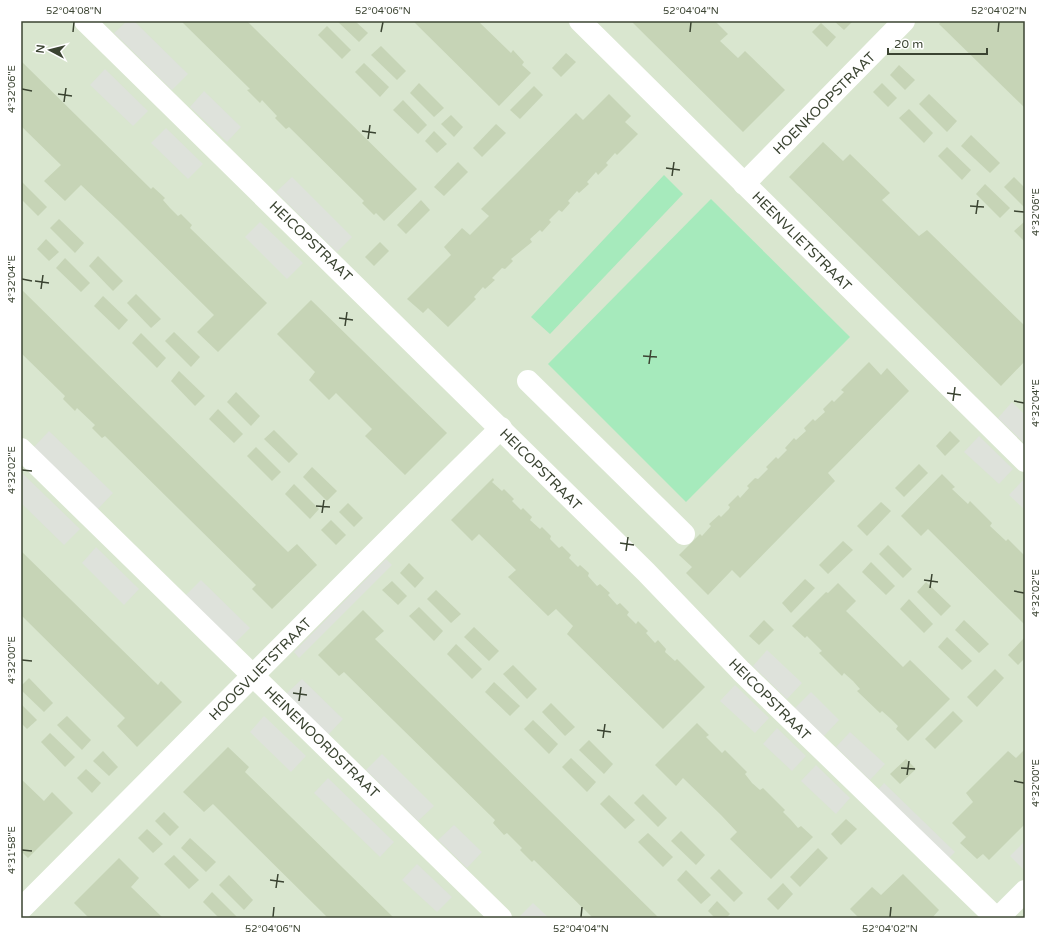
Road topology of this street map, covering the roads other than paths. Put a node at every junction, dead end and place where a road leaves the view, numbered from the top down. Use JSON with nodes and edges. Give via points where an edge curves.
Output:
{"nodes":[{"id":1,"x":85,"y":21,"type":"edge"},
{"id":2,"x":580,"y":21,"type":"edge"},
{"id":3,"x":904,"y":21,"type":"edge"},
{"id":4,"x":744,"y":184,"type":"junction"},
{"id":5,"x":528,"y":381,"type":"dead end"},
{"id":6,"x":501,"y":428,"type":"junction"},
{"id":7,"x":21,"y":449,"type":"edge"},
{"id":8,"x":1025,"y":461,"type":"edge"},
{"id":9,"x":684,"y":534,"type":"dead end"},
{"id":10,"x":254,"y":676,"type":"junction"},
{"id":11,"x":1025,"y":891,"type":"edge"},
{"id":12,"x":21,"y":909,"type":"edge"},
{"id":13,"x":501,"y":918,"type":"edge"},
{"id":14,"x":997,"y":918,"type":"edge"}],
"edges":[{"from":1,"to":6,"type":"street","name":"HEICOPSTRAAT"},
{"from":2,"to":4,"type":"street","name":"HEENVLIETSTRAAT"},
{"from":3,"to":4,"type":"street","name":"HOENKOOPSTRAAT"},
{"from":4,"to":8,"type":"street","name":"HEENVLIETSTRAAT"},
{"from":5,"to":9,"type":"street"},
{"from":6,"to":10,"type":"street","name":"HOOGVLIETSTRAAT","via":[[379,547]]},
{"from":6,"to":14,"type":"street","name":"HEICOPSTRAAT","via":[[741,671]]},
{"from":7,"to":10,"type":"street","name":"HEINENOORDSTRAAT"},
{"from":10,"to":12,"type":"street","name":"HOOGVLIETSTRAAT"},
{"from":10,"to":13,"type":"street","name":"HEINENOORDSTRAAT"},
{"from":11,"to":14,"type":"street"}]}
